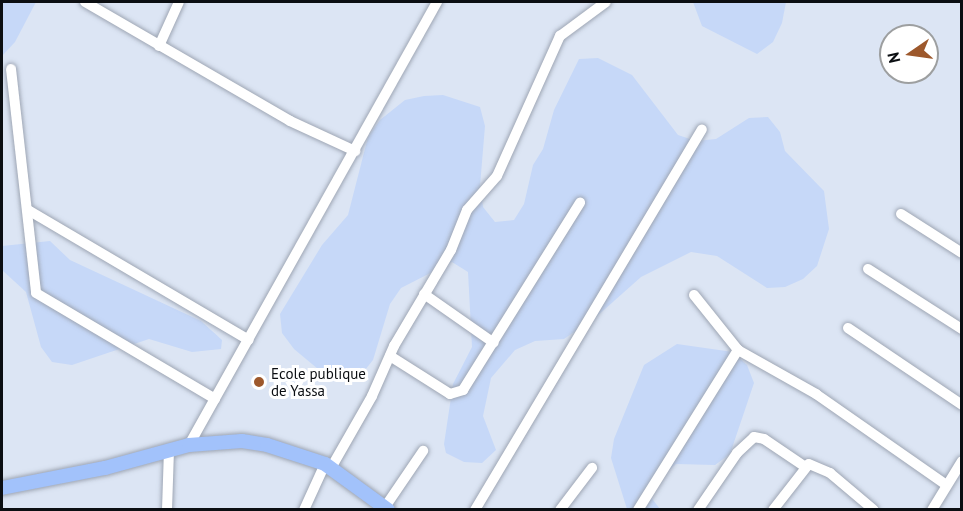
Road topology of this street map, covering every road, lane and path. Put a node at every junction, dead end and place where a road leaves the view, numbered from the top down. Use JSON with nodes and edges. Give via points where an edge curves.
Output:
{"nodes":[{"id":1,"x":178,"y":2,"type":"edge"},
{"id":2,"x":437,"y":2,"type":"edge"},
{"id":3,"x":606,"y":2,"type":"edge"},
{"id":4,"x":92,"y":3,"type":"edge"},
{"id":5,"x":159,"y":45,"type":"junction"},
{"id":6,"x":11,"y":69,"type":"dead end"},
{"id":7,"x":702,"y":129,"type":"dead end"},
{"id":8,"x":355,"y":151,"type":"junction"},
{"id":9,"x":580,"y":203,"type":"dead end"},
{"id":10,"x":28,"y":210,"type":"junction"},
{"id":11,"x":901,"y":214,"type":"dead end"},
{"id":12,"x":962,"y":253,"type":"edge"},
{"id":13,"x":868,"y":269,"type":"dead end"},
{"id":14,"x":424,"y":294,"type":"junction"},
{"id":15,"x":694,"y":294,"type":"dead end"},
{"id":16,"x":848,"y":328,"type":"dead end"},
{"id":17,"x":962,"y":329,"type":"edge"},
{"id":18,"x":249,"y":340,"type":"junction"},
{"id":19,"x":494,"y":343,"type":"junction"},
{"id":20,"x":738,"y":350,"type":"junction"},
{"id":21,"x":390,"y":356,"type":"junction"},
{"id":22,"x":215,"y":399,"type":"junction"},
{"id":23,"x":962,"y":405,"type":"edge"},
{"id":24,"x":189,"y":445,"type":"junction"},
{"id":25,"x":169,"y":451,"type":"junction"},
{"id":26,"x":423,"y":451,"type":"dead end"},
{"id":27,"x":962,"y":461,"type":"edge"},
{"id":28,"x":328,"y":466,"type":"junction"},
{"id":29,"x":804,"y":466,"type":"junction"},
{"id":30,"x":592,"y":468,"type":"dead end"},
{"id":31,"x":945,"y":484,"type":"junction"},
{"id":32,"x":2,"y":488,"type":"edge"},
{"id":33,"x":387,"y":508,"type":"edge"},
{"id":34,"x":167,"y":510,"type":"edge"},
{"id":35,"x":304,"y":510,"type":"edge"},
{"id":36,"x":474,"y":510,"type":"edge"},
{"id":37,"x":560,"y":510,"type":"edge"},
{"id":38,"x":638,"y":510,"type":"edge"},
{"id":39,"x":698,"y":510,"type":"edge"},
{"id":40,"x":773,"y":510,"type":"edge"},
{"id":41,"x":874,"y":510,"type":"edge"},
{"id":42,"x":932,"y":510,"type":"edge"}],
"edges":[{"from":1,"to":5,"type":"street"},
{"from":2,"to":8,"type":"street"},
{"from":3,"to":14,"type":"street","via":[[560,36],[497,176],[467,210],[451,250]]},
{"from":4,"to":5,"type":"street"},
{"from":5,"to":8,"type":"street","via":[[290,121]]},
{"from":6,"to":10,"type":"street"},
{"from":7,"to":36,"type":"street"},
{"from":8,"to":18,"type":"street"},
{"from":9,"to":19,"type":"street"},
{"from":10,"to":18,"type":"street"},
{"from":10,"to":22,"type":"street","via":[[37,295]]},
{"from":11,"to":12,"type":"street"},
{"from":13,"to":17,"type":"street"},
{"from":14,"to":19,"type":"street"},
{"from":14,"to":21,"type":"street"},
{"from":15,"to":20,"type":"street"},
{"from":16,"to":23,"type":"street"},
{"from":18,"to":22,"type":"street"},
{"from":19,"to":21,"type":"street","via":[[463,390],[452,396]]},
{"from":20,"to":31,"type":"street","via":[[816,394]]},
{"from":20,"to":38,"type":"street"},
{"from":21,"to":28,"type":"street"},
{"from":22,"to":24,"type":"street"},
{"from":24,"to":25,"type":"main road"},
{"from":24,"to":28,"type":"main road","via":[[242,441],[267,445]]},
{"from":25,"to":32,"type":"main road"},
{"from":25,"to":34,"type":"street"},
{"from":26,"to":33,"type":"street"},
{"from":27,"to":31,"type":"street"},
{"from":28,"to":33,"type":"main road"},
{"from":28,"to":35,"type":"street"},
{"from":29,"to":39,"type":"street","via":[[754,436],[736,453]]},
{"from":29,"to":40,"type":"street"},
{"from":29,"to":41,"type":"street","via":[[813,464],[830,473]]},
{"from":30,"to":37,"type":"street"},
{"from":31,"to":42,"type":"street"}]}
